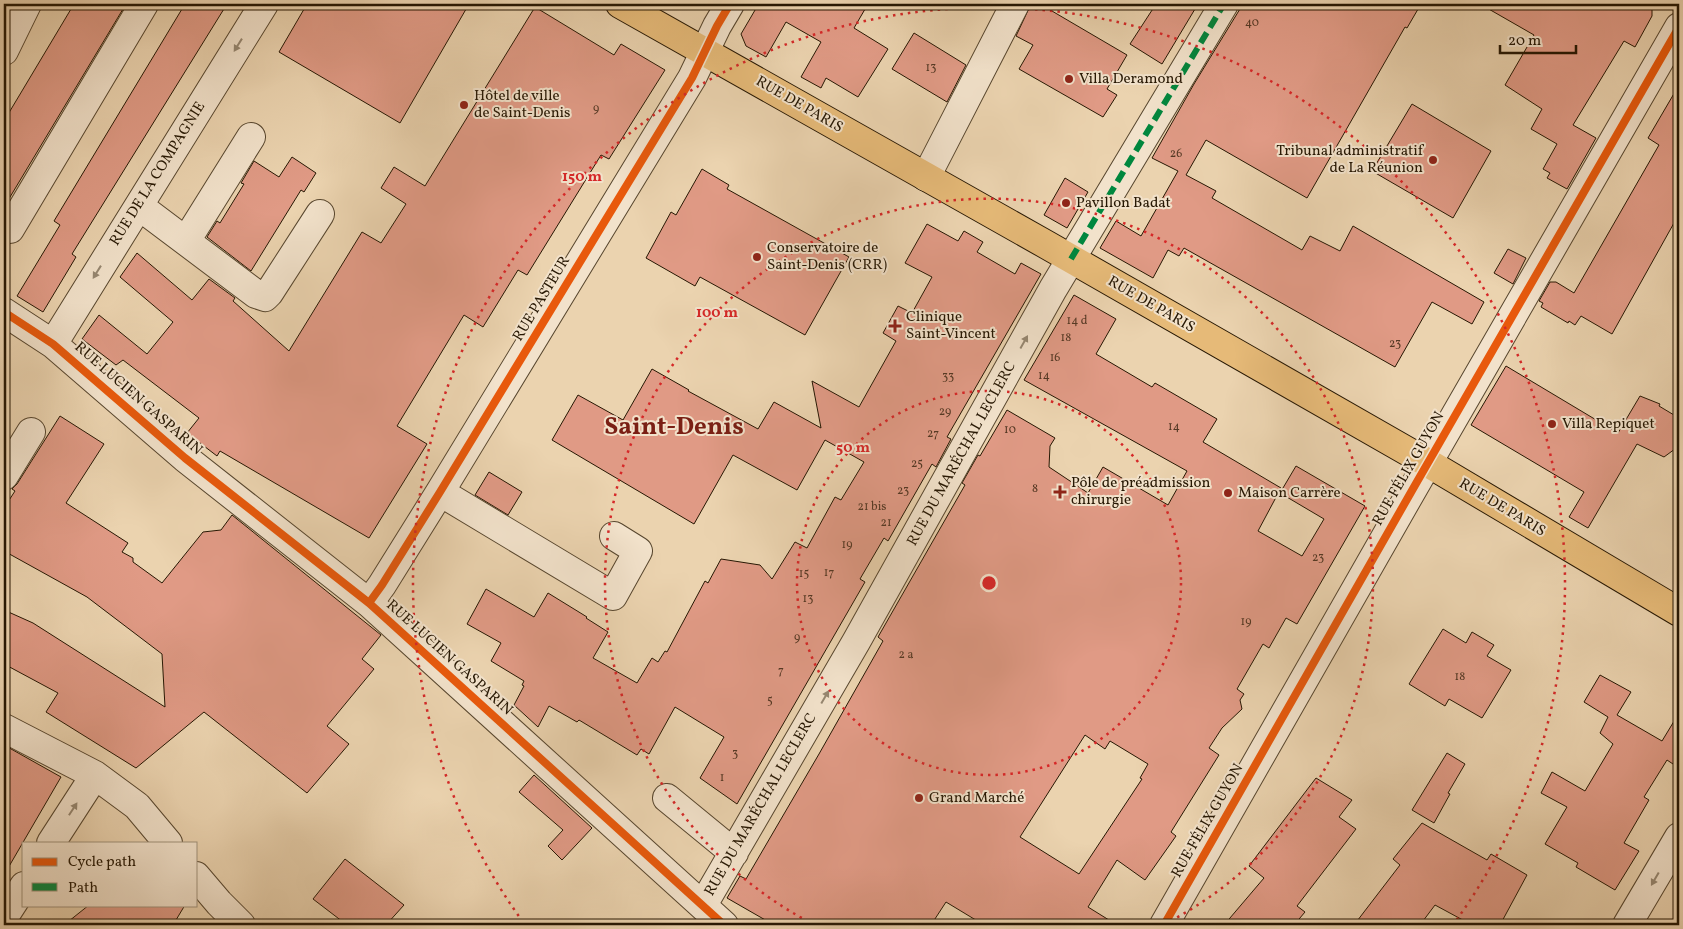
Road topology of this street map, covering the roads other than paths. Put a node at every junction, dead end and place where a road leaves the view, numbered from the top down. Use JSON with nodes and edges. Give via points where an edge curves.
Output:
{"nodes":[{"id":1,"x":27,"y":4,"type":"edge"},
{"id":2,"x":144,"y":4,"type":"edge"},
{"id":3,"x":264,"y":4,"type":"edge"},
{"id":4,"x":620,"y":4,"type":"edge"},
{"id":5,"x":730,"y":4,"type":"edge"},
{"id":6,"x":1015,"y":4,"type":"edge"},
{"id":7,"x":1224,"y":4,"type":"edge"},
{"id":8,"x":1679,"y":27,"type":"edge"},
{"id":9,"x":705,"y":51,"type":"junction"},
{"id":10,"x":4,"y":52,"type":"edge"},
{"id":11,"x":251,"y":137,"type":"dead end"},
{"id":12,"x":926,"y":177,"type":"junction"},
{"id":13,"x":139,"y":206,"type":"junction"},
{"id":14,"x":320,"y":214,"type":"dead end"},
{"id":15,"x":10,"y":229,"type":"dead end"},
{"id":16,"x":186,"y":241,"type":"junction"},
{"id":17,"x":1071,"y":259,"type":"junction"},
{"id":18,"x":4,"y":312,"type":"edge"},
{"id":19,"x":53,"y":344,"type":"junction"},
{"id":20,"x":31,"y":432,"type":"dead end"},
{"id":21,"x":1428,"y":464,"type":"junction"},
{"id":22,"x":4,"y":476,"type":"edge"},
{"id":23,"x":440,"y":492,"type":"junction"},
{"id":24,"x":614,"y":536,"type":"dead end"},
{"id":25,"x":369,"y":603,"type":"junction"},
{"id":26,"x":1679,"y":612,"type":"edge"},
{"id":27,"x":4,"y":728,"type":"edge"},
{"id":28,"x":95,"y":775,"type":"junction"},
{"id":29,"x":668,"y":798,"type":"dead end"},
{"id":30,"x":1679,"y":837,"type":"edge"},
{"id":31,"x":52,"y":842,"type":"edge"},
{"id":32,"x":167,"y":842,"type":"edge"},
{"id":33,"x":734,"y":853,"type":"junction"},
{"id":34,"x":198,"y":878,"type":"edge"},
{"id":35,"x":22,"y":889,"type":"edge"},
{"id":36,"x":703,"y":905,"type":"junction"},
{"id":37,"x":4,"y":917,"type":"edge"},
{"id":38,"x":242,"y":925,"type":"edge"},
{"id":39,"x":724,"y":925,"type":"edge"},
{"id":40,"x":1164,"y":925,"type":"edge"},
{"id":41,"x":1627,"y":925,"type":"edge"}],
"edges":[{"from":1,"to":10,"type":"street"},
{"from":2,"to":15,"type":"street"},
{"from":3,"to":13,"type":"street","name":"RUE DE LA COMPAGNIE","one_way":true},
{"from":4,"to":9,"type":"main road","name":"RUE DE PARIS"},
{"from":5,"to":9,"type":"street","name":"RUE PASTEUR"},
{"from":6,"to":12,"type":"street"},
{"from":7,"to":17,"type":"street","name":"RUE DU MARÉCHAL LECLERC"},
{"from":8,"to":21,"type":"street","name":"RUE FÉLIX GUYON"},
{"from":9,"to":12,"type":"main road","name":"RUE DE PARIS"},
{"from":9,"to":23,"type":"street","name":"RUE PASTEUR","via":[[692,78]]},
{"from":11,"to":16,"type":"street"},
{"from":12,"to":17,"type":"main road","name":"RUE DE PARIS"},
{"from":13,"to":16,"type":"street"},
{"from":13,"to":19,"type":"street","name":"RUE DE LA COMPAGNIE","one_way":true},
{"from":14,"to":16,"type":"street","via":[[265,297],[256,294]]},
{"from":17,"to":21,"type":"main road","name":"RUE DE PARIS"},
{"from":33,"to":17,"type":"street","name":"RUE DU MARÉCHAL LECLERC","one_way":true},
{"from":18,"to":19,"type":"street","name":"RUE LUCIEN GASPARIN"},
{"from":19,"to":25,"type":"street","name":"RUE LUCIEN GASPARIN","via":[[185,458]]},
{"from":20,"to":22,"type":"street"},
{"from":21,"to":26,"type":"main road","name":"RUE DE PARIS"},
{"from":21,"to":40,"type":"street","name":"RUE FÉLIX GUYON"},
{"from":23,"to":24,"type":"street","via":[[613,596],[638,551]]},
{"from":23,"to":25,"type":"street","name":"RUE PASTEUR"},
{"from":25,"to":36,"type":"street","name":"RUE LUCIEN GASPARIN"},
{"from":27,"to":28,"type":"street"},
{"from":31,"to":28,"type":"street","one_way":true},
{"from":28,"to":32,"type":"street","via":[[136,806]]},
{"from":29,"to":33,"type":"street"},
{"from":30,"to":41,"type":"street","one_way":true},
{"from":33,"to":36,"type":"street","name":"RUE DU MARÉCHAL LECLERC"},
{"from":34,"to":38,"type":"street"},
{"from":35,"to":37,"type":"street"},
{"from":36,"to":39,"type":"street","name":"RUE LUCIEN GASPARIN"}]}
